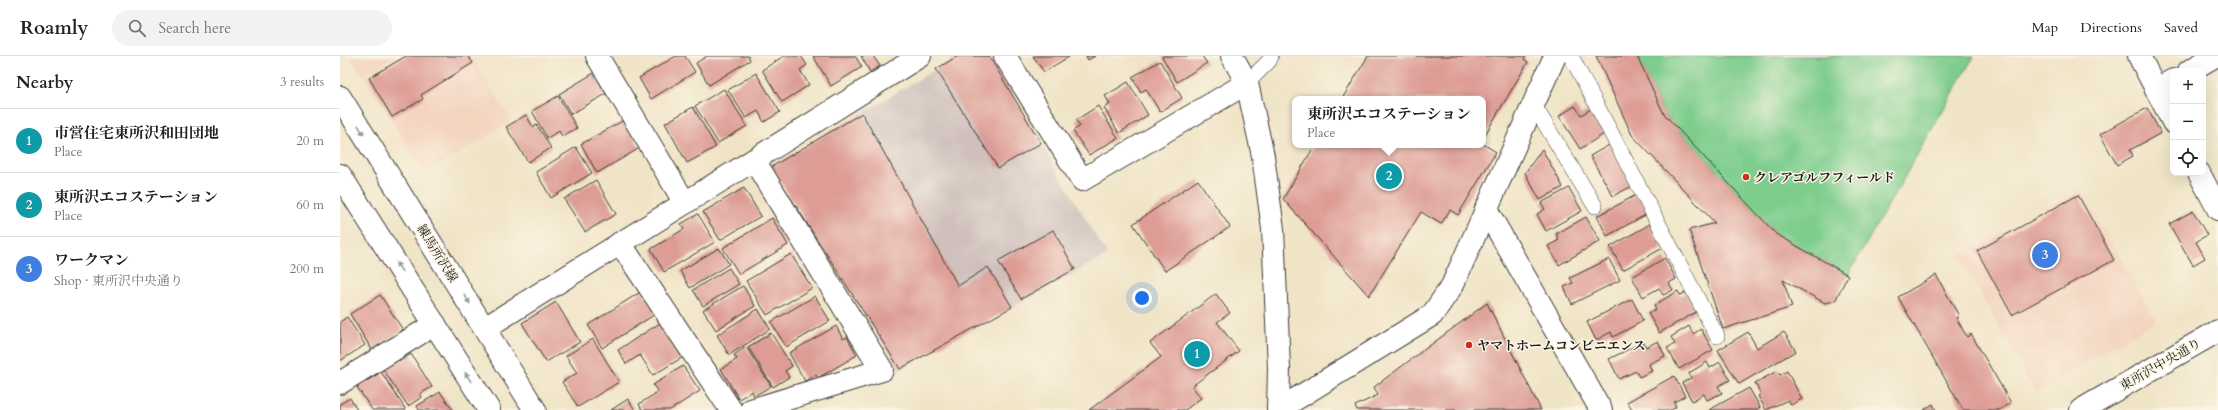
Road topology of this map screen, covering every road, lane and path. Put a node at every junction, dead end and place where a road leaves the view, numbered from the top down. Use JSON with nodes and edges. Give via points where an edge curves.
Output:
{"nodes":[{"id":1,"x":597,"y":56,"type":"edge"},
{"id":2,"x":920,"y":56,"type":"edge"},
{"id":3,"x":1005,"y":56,"type":"edge"},
{"id":4,"x":1232,"y":56,"type":"edge"},
{"id":5,"x":1271,"y":56,"type":"edge"},
{"id":6,"x":1555,"y":56,"type":"edge"},
{"id":7,"x":1571,"y":56,"type":"edge"},
{"id":8,"x":2139,"y":56,"type":"edge"},
{"id":9,"x":2215,"y":56,"type":"edge"},
{"id":10,"x":2194,"y":68,"type":"edge"},
{"id":11,"x":1247,"y":82,"type":"junction"},
{"id":12,"x":2165,"y":85,"type":"edge"},
{"id":13,"x":340,"y":97,"type":"edge"},
{"id":14,"x":1533,"y":104,"type":"junction"},
{"id":15,"x":2170,"y":108,"type":"edge"},
{"id":16,"x":754,"y":160,"type":"junction"},
{"id":17,"x":340,"y":175,"type":"edge"},
{"id":18,"x":2201,"y":176,"type":"edge"},
{"id":19,"x":685,"y":203,"type":"junction"},
{"id":20,"x":1595,"y":206,"type":"dead end"},
{"id":21,"x":1486,"y":209,"type":"junction"},
{"id":22,"x":2218,"y":209,"type":"edge"},
{"id":23,"x":620,"y":244,"type":"junction"},
{"id":24,"x":435,"y":324,"type":"junction"},
{"id":25,"x":485,"y":328,"type":"junction"},
{"id":26,"x":2218,"y":330,"type":"edge"},
{"id":27,"x":1717,"y":336,"type":"dead end"},
{"id":28,"x":340,"y":383,"type":"edge"},
{"id":29,"x":489,"y":410,"type":"edge"},
{"id":30,"x":536,"y":410,"type":"edge"},
{"id":31,"x":731,"y":410,"type":"edge"},
{"id":32,"x":751,"y":410,"type":"edge"},
{"id":33,"x":1278,"y":410,"type":"edge"},
{"id":34,"x":1602,"y":410,"type":"edge"},
{"id":35,"x":2081,"y":410,"type":"edge"}],
"edges":[{"from":1,"to":19,"type":"street"},
{"from":2,"to":16,"type":"street"},
{"from":3,"to":11,"type":"street","via":[[1082,180]]},
{"from":4,"to":11,"type":"street"},
{"from":5,"to":11,"type":"lane"},
{"from":6,"to":14,"type":"street"},
{"from":7,"to":27,"type":"lane"},
{"from":8,"to":12,"type":"street"},
{"from":9,"to":10,"type":"street"},
{"from":11,"to":33,"type":"street","via":[[1263,156],[1273,229],[1279,368]]},
{"from":12,"to":15,"type":"street"},
{"from":13,"to":25,"type":"street","name":"練馬所沢線","one_way":true},
{"from":14,"to":20,"type":"lane"},
{"from":14,"to":21,"type":"street"},
{"from":16,"to":19,"type":"street"},
{"from":16,"to":32,"type":"street","via":[[882,370]]},
{"from":24,"to":17,"type":"street","one_way":true},
{"from":18,"to":22,"type":"street"},
{"from":19,"to":23,"type":"street"},
{"from":21,"to":33,"type":"street","via":[[1452,286],[1432,315]]},
{"from":21,"to":34,"type":"street"},
{"from":23,"to":25,"type":"street"},
{"from":23,"to":31,"type":"street"},
{"from":24,"to":28,"type":"street"},
{"from":29,"to":24,"type":"street","one_way":true},
{"from":25,"to":30,"type":"street","name":"練馬所沢線"},
{"from":26,"to":35,"type":"street","name":"東所沢中央通り"}]}
